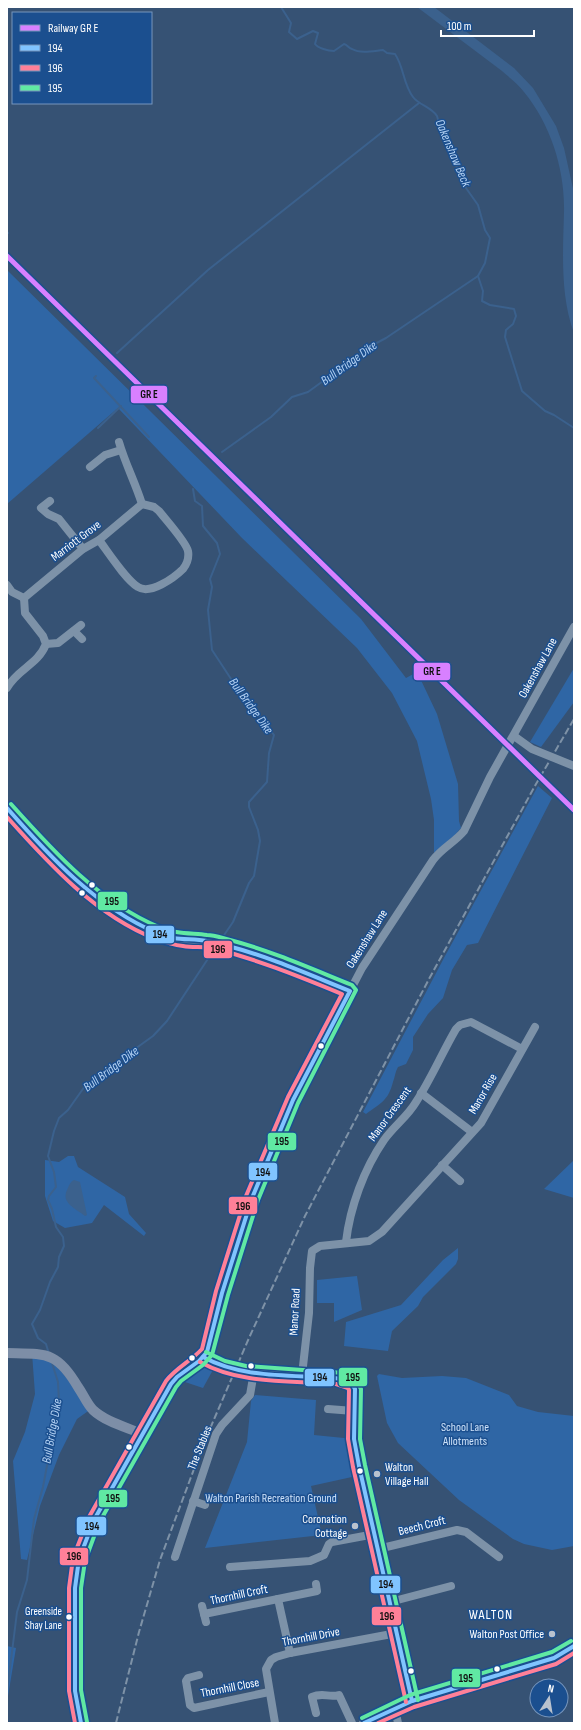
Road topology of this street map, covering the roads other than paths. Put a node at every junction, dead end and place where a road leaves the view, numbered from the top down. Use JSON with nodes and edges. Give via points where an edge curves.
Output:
{"nodes":[{"id":1,"x":90,"y":467,"type":"dead end"},
{"id":2,"x":50,"y":501,"type":"dead end"},
{"id":3,"x":142,"y":504,"type":"junction"},
{"id":4,"x":99,"y":540,"type":"junction"},
{"id":5,"x":82,"y":549,"type":"junction"},
{"id":6,"x":7,"y":585,"type":"edge"},
{"id":7,"x":24,"y":598,"type":"junction"},
{"id":8,"x":81,"y":625,"type":"dead end"},
{"id":9,"x":574,"y":627,"type":"edge"},
{"id":10,"x":74,"y":631,"type":"junction"},
{"id":11,"x":82,"y":639,"type":"dead end"},
{"id":12,"x":46,"y":644,"type":"junction"},
{"id":13,"x":7,"y":688,"type":"edge"},
{"id":14,"x":512,"y":739,"type":"junction"},
{"id":15,"x":574,"y":766,"type":"edge"},
{"id":16,"x":7,"y":808,"type":"edge"},
{"id":17,"x":350,"y":991,"type":"junction"},
{"id":18,"x":535,"y":1027,"type":"dead end"},
{"id":19,"x":522,"y":1049,"type":"junction"},
{"id":20,"x":421,"y":1093,"type":"junction"},
{"id":21,"x":472,"y":1132,"type":"junction"},
{"id":22,"x":442,"y":1165,"type":"junction"},
{"id":23,"x":460,"y":1182,"type":"dead end"},
{"id":24,"x":346,"y":1242,"type":"junction"},
{"id":25,"x":312,"y":1251,"type":"joint"},
{"id":26,"x":7,"y":1353,"type":"edge"},
{"id":27,"x":203,"y":1357,"type":"junction"},
{"id":28,"x":215,"y":1365,"type":"dead end"},
{"id":29,"x":231,"y":1369,"type":"dead end"},
{"id":30,"x":254,"y":1372,"type":"junction"},
{"id":31,"x":302,"y":1375,"type":"junction"},
{"id":32,"x":331,"y":1411,"type":"dead end"},
{"id":33,"x":354,"y":1411,"type":"junction"},
{"id":34,"x":142,"y":1434,"type":"junction"},
{"id":35,"x":193,"y":1501,"type":"junction"},
{"id":36,"x":205,"y":1505,"type":"dead end"},
{"id":37,"x":375,"y":1534,"type":"junction"},
{"id":38,"x":378,"y":1549,"type":"junction"},
{"id":39,"x":175,"y":1557,"type":"dead end"},
{"id":40,"x":500,"y":1557,"type":"dead end"},
{"id":41,"x":230,"y":1567,"type":"dead end"},
{"id":42,"x":316,"y":1584,"type":"dead end"},
{"id":43,"x":452,"y":1588,"type":"dead end"},
{"id":44,"x":278,"y":1599,"type":"junction"},
{"id":45,"x":390,"y":1602,"type":"junction"},
{"id":46,"x":204,"y":1614,"type":"dead end"},
{"id":47,"x":397,"y":1633,"type":"junction"},
{"id":48,"x":574,"y":1646,"type":"edge"},
{"id":49,"x":290,"y":1653,"type":"junction"},
{"id":50,"x":199,"y":1675,"type":"dead end"},
{"id":51,"x":269,"y":1692,"type":"junction"},
{"id":52,"x":412,"y":1701,"type":"junction"},
{"id":53,"x":395,"y":1709,"type":"junction"},
{"id":54,"x":316,"y":1713,"type":"dead end"},
{"id":55,"x":81,"y":1723,"type":"edge"},
{"id":56,"x":275,"y":1723,"type":"edge"},
{"id":57,"x":352,"y":1723,"type":"edge"},
{"id":58,"x":364,"y":1723,"type":"edge"},
{"id":59,"x":398,"y":1723,"type":"edge"}],
"edges":[{"from":1,"to":3,"type":"street","via":[[120,446]]},
{"from":2,"to":5,"type":"street","via":[[41,508],[59,519]]},
{"from":3,"to":4,"type":"street","name":"Marriott Grove"},
{"from":3,"to":4,"type":"street","via":[[154,507],[186,547],[188,559],[184,569],[157,588],[140,589]]},
{"from":4,"to":5,"type":"street","name":"Marriott Grove"},
{"from":5,"to":7,"type":"street","name":"Marriott Grove"},
{"from":6,"to":7,"type":"street","via":[[12,592]]},
{"from":7,"to":12,"type":"street","via":[[25,613],[43,636]]},
{"from":8,"to":10,"type":"street"},
{"from":9,"to":14,"type":"street","name":"Oakenshaw Lane"},
{"from":10,"to":11,"type":"street"},
{"from":10,"to":12,"type":"street","via":[[58,643]]},
{"from":12,"to":13,"type":"street","via":[[42,654],[12,680]]},
{"from":14,"to":15,"type":"street"},
{"from":14,"to":17,"type":"street","name":"Oakenshaw Lane","via":[[464,831],[459,838],[440,851],[429,865],[362,968]]},
{"from":16,"to":17,"type":"street","via":[[79,884],[126,917],[158,933],[183,940],[218,943]]},
{"from":17,"to":27,"type":"street","name":"Oakenshaw Lane","via":[[293,1100],[252,1198],[222,1293],[209,1346]]},
{"from":18,"to":19,"type":"street","name":"Manor Rise"},
{"from":19,"to":20,"type":"street","name":"Manor Crescent","via":[[470,1022],[460,1025]]},
{"from":19,"to":21,"type":"street","name":"Manor Rise","via":[[487,1115]]},
{"from":20,"to":21,"type":"street"},
{"from":20,"to":24,"type":"street","name":"Manor Crescent","via":[[410,1111],[384,1140],[373,1160],[360,1187],[348,1226]]},
{"from":21,"to":22,"type":"street","name":"Manor Rise"},
{"from":22,"to":23,"type":"street"},
{"from":22,"to":24,"type":"street","name":"Manor Rise","via":[[375,1237],[368,1241]]},
{"from":24,"to":25,"type":"street","name":"Manor Rise","via":[[320,1246]]},
{"from":25,"to":31,"type":"street","name":"Manor Road"},
{"from":26,"to":34,"type":"main road","via":[[32,1353],[50,1357],[62,1364],[92,1409],[103,1418]]},
{"from":27,"to":28,"type":"street"},
{"from":27,"to":34,"type":"street","via":[[177,1377]]},
{"from":29,"to":30,"type":"street"},
{"from":30,"to":31,"type":"street"},
{"from":30,"to":35,"type":"street","name":"The Stables","via":[[250,1395],[236,1407],[216,1434]]},
{"from":31,"to":33,"type":"street","via":[[349,1381],[355,1389]]},
{"from":32,"to":33,"type":"street"},
{"from":33,"to":37,"type":"street","via":[[354,1439]]},
{"from":34,"to":55,"type":"main road","via":[[94,1520],[79,1559],[75,1588],[75,1691]]},
{"from":35,"to":36,"type":"street"},
{"from":35,"to":39,"type":"street","name":"The Stables"},
{"from":37,"to":38,"type":"street"},
{"from":37,"to":41,"type":"street","via":[[332,1542],[324,1555],[310,1560]]},
{"from":38,"to":40,"type":"street","name":"Beech Croft","via":[[457,1530],[466,1532],[489,1553]]},
{"from":38,"to":45,"type":"street"},
{"from":42,"to":44,"type":"street","name":"Thornhill Croft","via":[[317,1591]]},
{"from":43,"to":45,"type":"street"},
{"from":44,"to":46,"type":"street","name":"Thornhill Croft"},
{"from":44,"to":49,"type":"street","name":"Thornhill Croft"},
{"from":45,"to":47,"type":"street"},
{"from":47,"to":49,"type":"street","name":"Thornhill Drive"},
{"from":47,"to":52,"type":"street"},
{"from":48,"to":52,"type":"main road","via":[[554,1658]]},
{"from":49,"to":51,"type":"street","name":"Thornhill Drive","via":[[276,1657],[268,1664],[266,1674]]},
{"from":50,"to":51,"type":"street","name":"Thornhill Close","via":[[186,1681],[190,1706],[194,1708]]},
{"from":51,"to":56,"type":"street","name":"Thornhill Drive"},
{"from":52,"to":53,"type":"main road"},
{"from":53,"to":58,"type":"main road"},
{"from":53,"to":59,"type":"street"},
{"from":54,"to":57,"type":"street","via":[[312,1697],[319,1694],[339,1695]]}]}
